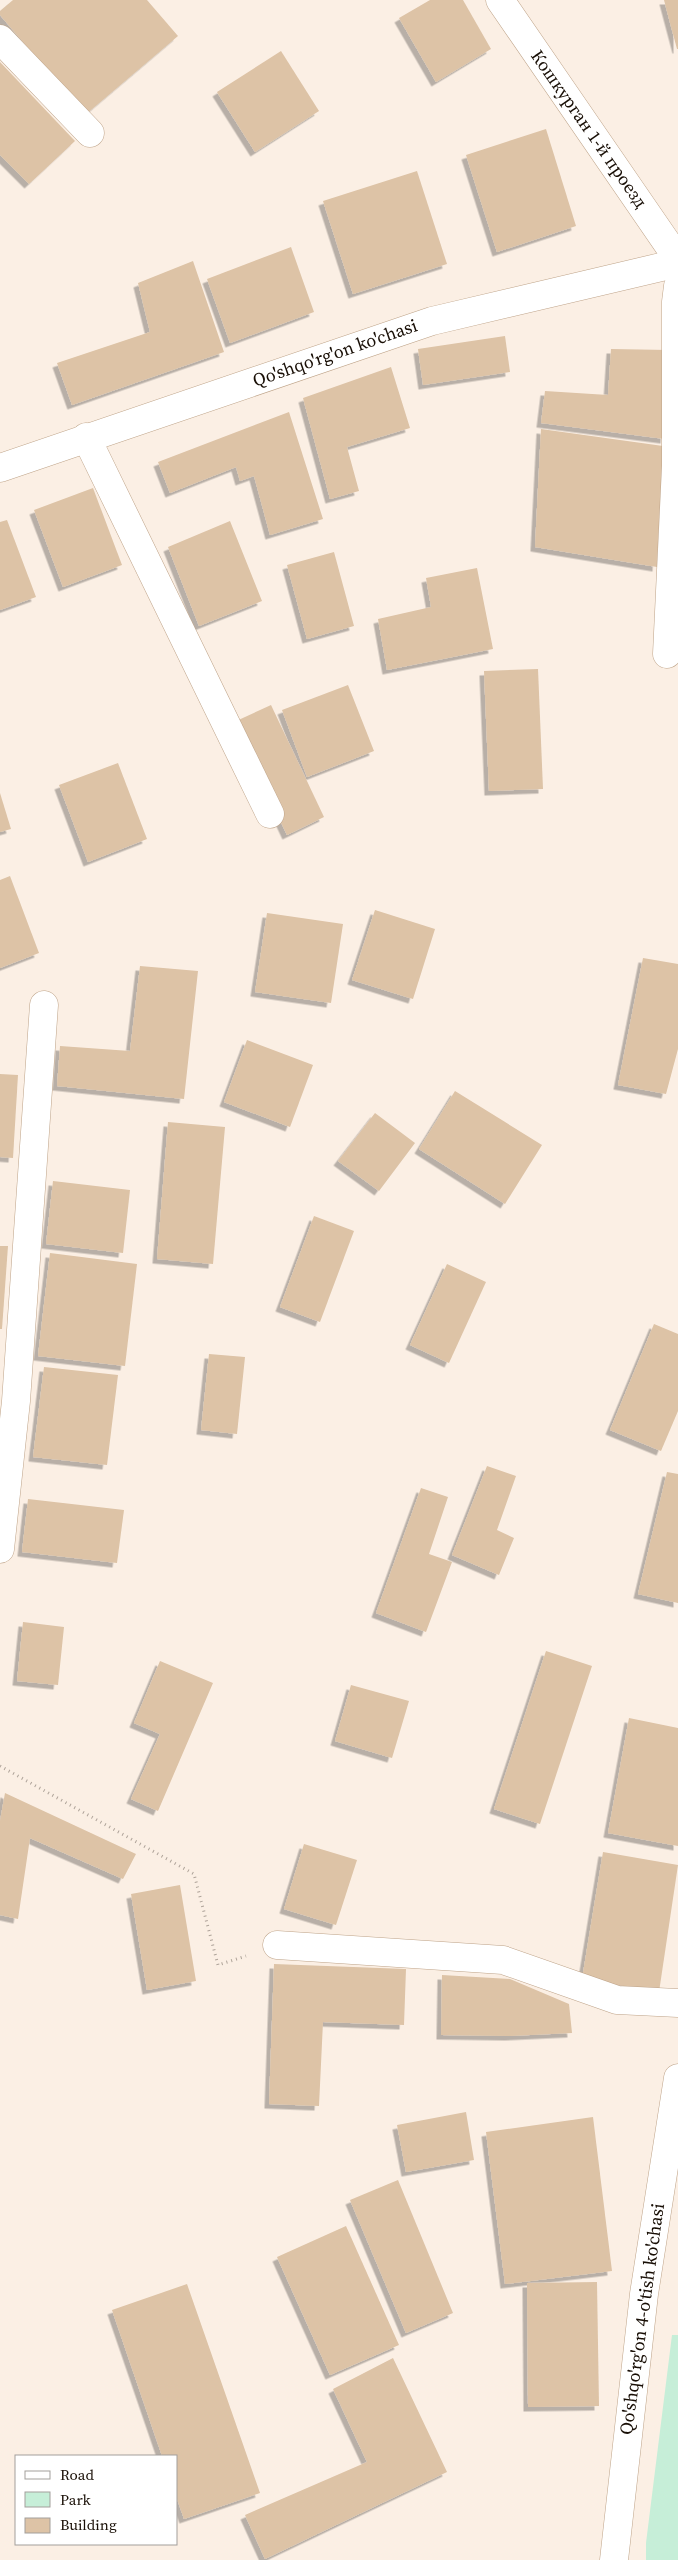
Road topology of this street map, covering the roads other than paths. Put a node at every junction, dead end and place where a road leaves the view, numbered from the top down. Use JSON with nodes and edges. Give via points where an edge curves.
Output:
{"nodes":[{"id":1,"x":500,"y":0,"type":"edge"},
{"id":2,"x":0,"y":39,"type":"edge"},
{"id":3,"x":90,"y":133,"type":"dead end"},
{"id":4,"x":678,"y":259,"type":"edge"},
{"id":5,"x":678,"y":263,"type":"edge"},
{"id":6,"x":678,"y":286,"type":"edge"},
{"id":7,"x":86,"y":437,"type":"junction"},
{"id":8,"x":0,"y":468,"type":"edge"},
{"id":9,"x":667,"y":654,"type":"dead end"},
{"id":10,"x":270,"y":814,"type":"dead end"},
{"id":11,"x":44,"y":1005,"type":"dead end"},
{"id":12,"x":0,"y":1549,"type":"edge"},
{"id":13,"x":277,"y":1945,"type":"road end"},
{"id":14,"x":678,"y":2003,"type":"edge"},
{"id":15,"x":678,"y":2078,"type":"edge"},
{"id":16,"x":614,"y":2560,"type":"edge"}],
"edges":[{"from":1,"to":4,"type":"street","name":"Кошкурган 1-й проезд"},
{"from":2,"to":3,"type":"street"},
{"from":5,"to":7,"type":"street","name":"Qo'shqo'rg'on ko'chasi","via":[[432,321]]},
{"from":6,"to":9,"type":"street","via":[[676,466]]},
{"from":7,"to":8,"type":"street","name":"Qo'shqo'rg'on ko'chasi"},
{"from":7,"to":10,"type":"street"},
{"from":11,"to":12,"type":"street","via":[[16,1401]]},
{"from":13,"to":14,"type":"street","via":[[504,1960],[617,2000]]},
{"from":15,"to":16,"type":"street","name":"Qo'shqo'rg'on 4-o'tish ko'chasi","via":[[644,2294]]}]}
